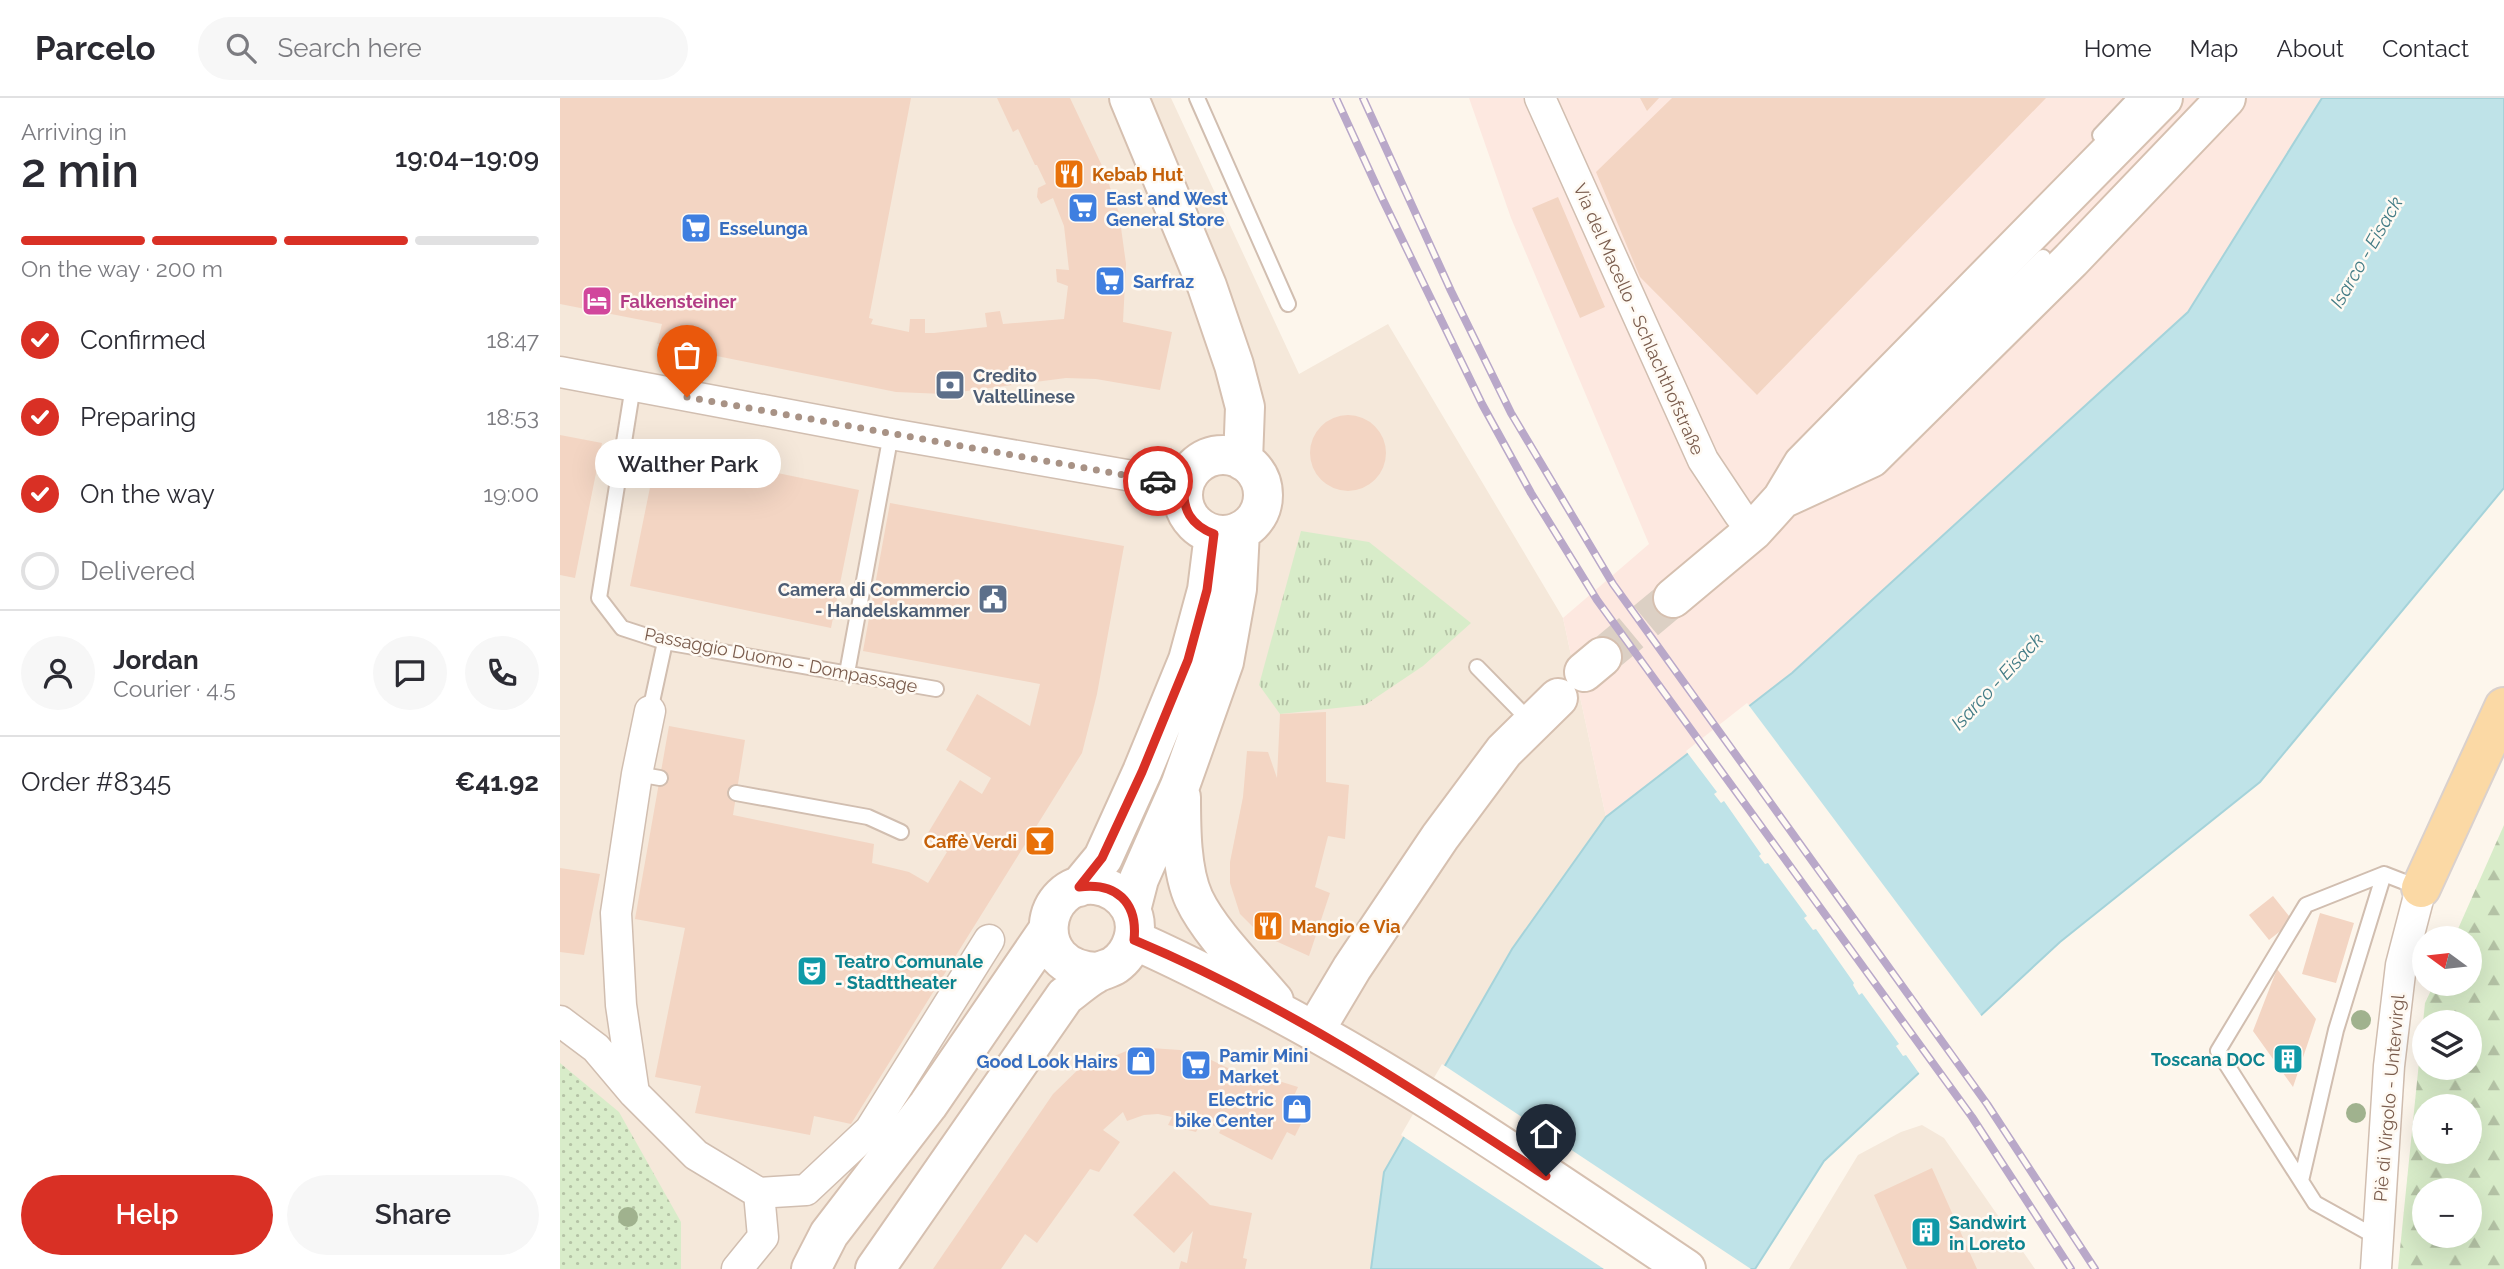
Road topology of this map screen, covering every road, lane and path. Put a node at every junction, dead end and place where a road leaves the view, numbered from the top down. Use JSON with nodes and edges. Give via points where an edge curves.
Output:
{"nodes":[{"id":1,"x":1129,"y":98,"type":"edge"},
{"id":2,"x":1197,"y":98,"type":"edge"},
{"id":3,"x":1540,"y":98,"type":"edge"},
{"id":4,"x":2135,"y":98,"type":"edge"},
{"id":5,"x":2163,"y":98,"type":"edge"},
{"id":6,"x":2226,"y":98,"type":"edge"},
{"id":7,"x":2088,"y":148,"type":"dead end"},
{"id":8,"x":1288,"y":304,"type":"dead end"},
{"id":9,"x":560,"y":372,"type":"edge"},
{"id":10,"x":632,"y":386,"type":"junction"},
{"id":11,"x":891,"y":434,"type":"junction"},
{"id":12,"x":1243,"y":461,"type":"junction"},
{"id":13,"x":1184,"y":485,"type":"junction"},
{"id":14,"x":1797,"y":492,"type":"junction"},
{"id":15,"x":1753,"y":531,"type":"junction"},
{"id":16,"x":1227,"y":533,"type":"junction"},
{"id":17,"x":1673,"y":598,"type":"tunnel mouth"},
{"id":18,"x":665,"y":642,"type":"junction"},
{"id":19,"x":1477,"y":667,"type":"dead end"},
{"id":20,"x":847,"y":673,"type":"junction"},
{"id":21,"x":1569,"y":687,"type":"joint"},
{"id":22,"x":936,"y":690,"type":"dead end"},
{"id":23,"x":2504,"y":706,"type":"edge"},
{"id":24,"x":650,"y":711,"type":"joint"},
{"id":25,"x":1180,"y":786,"type":"junction"},
{"id":26,"x":736,"y":793,"type":"dead end"},
{"id":27,"x":901,"y":832,"type":"dead end"},
{"id":28,"x":2384,"y":874,"type":"junction"},
{"id":29,"x":1079,"y":887,"type":"junction"},
{"id":30,"x":2421,"y":888,"type":"junction"},
{"id":31,"x":1132,"y":925,"type":"junction"},
{"id":32,"x":1048,"y":930,"type":"junction"},
{"id":33,"x":989,"y":940,"type":"dead end"},
{"id":34,"x":1097,"y":972,"type":"junction"},
{"id":35,"x":560,"y":1021,"type":"edge"},
{"id":36,"x":1300,"y":1022,"type":"junction"},
{"id":37,"x":634,"y":1093,"type":"junction"},
{"id":38,"x":2301,"y":1181,"type":"junction"},
{"id":39,"x":759,"y":1193,"type":"junction"},
{"id":40,"x":2378,"y":1238,"type":"junction"},
{"id":41,"x":737,"y":1269,"type":"edge"},
{"id":42,"x":811,"y":1269,"type":"edge"},
{"id":43,"x":875,"y":1269,"type":"edge"},
{"id":44,"x":1686,"y":1269,"type":"edge"},
{"id":45,"x":2376,"y":1269,"type":"edge"}],
"edges":[{"from":1,"to":12,"type":"main road","via":[[1207,286],[1234,365],[1245,407]]},
{"from":2,"to":8,"type":"lane"},
{"from":3,"to":15,"type":"street","name":"Via del Macello - Schlachthofstraße","via":[[1623,262],[1703,460]]},
{"from":4,"to":7,"type":"lane"},
{"from":5,"to":14,"type":"main road","via":[[1802,464]]},
{"from":6,"to":14,"type":"main road","via":[[1871,458]]},
{"from":9,"to":10,"type":"street"},
{"from":10,"to":11,"type":"street"},
{"from":10,"to":18,"type":"lane","name":"Passaggio Duomo - Dompassage","via":[[599,598],[622,628]]},
{"from":11,"to":13,"type":"street"},
{"from":11,"to":20,"type":"lane"},
{"from":12,"to":13,"type":"main road","via":[[1229,456],[1208,458],[1190,472]]},
{"from":12,"to":16,"type":"main road","via":[[1256,472],[1262,488],[1261,506],[1254,521]]},
{"from":13,"to":16,"type":"main road","via":[[1185,510],[1192,521],[1202,530]]},
{"from":14,"to":15,"type":"main road"},
{"from":15,"to":17,"type":"main road"},
{"from":16,"to":25,"type":"main road","via":[[1237,589],[1224,662]]},
{"from":16,"to":29,"type":"main road","via":[[1188,660],[1142,772],[1102,858]]},
{"from":18,"to":20,"type":"lane","name":"Passaggio Duomo - Dompassage"},
{"from":18,"to":24,"type":"lane"},
{"from":19,"to":21,"type":"lane"},
{"from":20,"to":22,"type":"lane","name":"Passaggio Duomo - Dompassage"},
{"from":21,"to":36,"type":"main road","via":[[1504,751],[1352,968]]},
{"from":23,"to":30,"type":"main road"},
{"from":24,"to":37,"type":"street","via":[[649,776],[616,913],[621,1005]]},
{"from":25,"to":31,"type":"main road","via":[[1139,879]]},
{"from":25,"to":36,"type":"main road","via":[[1182,848],[1193,897],[1209,924]]},
{"from":26,"to":27,"type":"lane","via":[[868,817]]},
{"from":28,"to":30,"type":"lane"},
{"from":28,"to":38,"type":"lane","via":[[2336,1030]]},
{"from":28,"to":38,"type":"lane","via":[[2306,905],[2218,1051]]},
{"from":29,"to":31,"type":"main road","via":[[1094,885],[1122,897]]},
{"from":29,"to":32,"type":"main road","via":[[1056,904]]},
{"from":30,"to":40,"type":"street","name":"Piè di Virgolo - Untervirgl","via":[[2401,965]]},
{"from":31,"to":34,"type":"main road","via":[[1125,956]]},
{"from":31,"to":36,"type":"main road","via":[[1162,952]]},
{"from":32,"to":34,"type":"main road","via":[[1058,957],[1082,972]]},
{"from":32,"to":42,"type":"main road","via":[[928,1105],[829,1234]]},
{"from":33,"to":39,"type":"street","via":[[870,1130],[806,1190]]},
{"from":34,"to":43,"type":"main road","via":[[1065,996]]},
{"from":35,"to":37,"type":"street","via":[[596,1048]]},
{"from":36,"to":44,"type":"main road","via":[[1411,1088]]},
{"from":37,"to":39,"type":"street","via":[[696,1155]]},
{"from":38,"to":40,"type":"lane","via":[[2315,1203]]},
{"from":39,"to":41,"type":"street","via":[[763,1237]]},
{"from":40,"to":45,"type":"street","name":"Piè di Virgolo - Untervirgl"}]}
